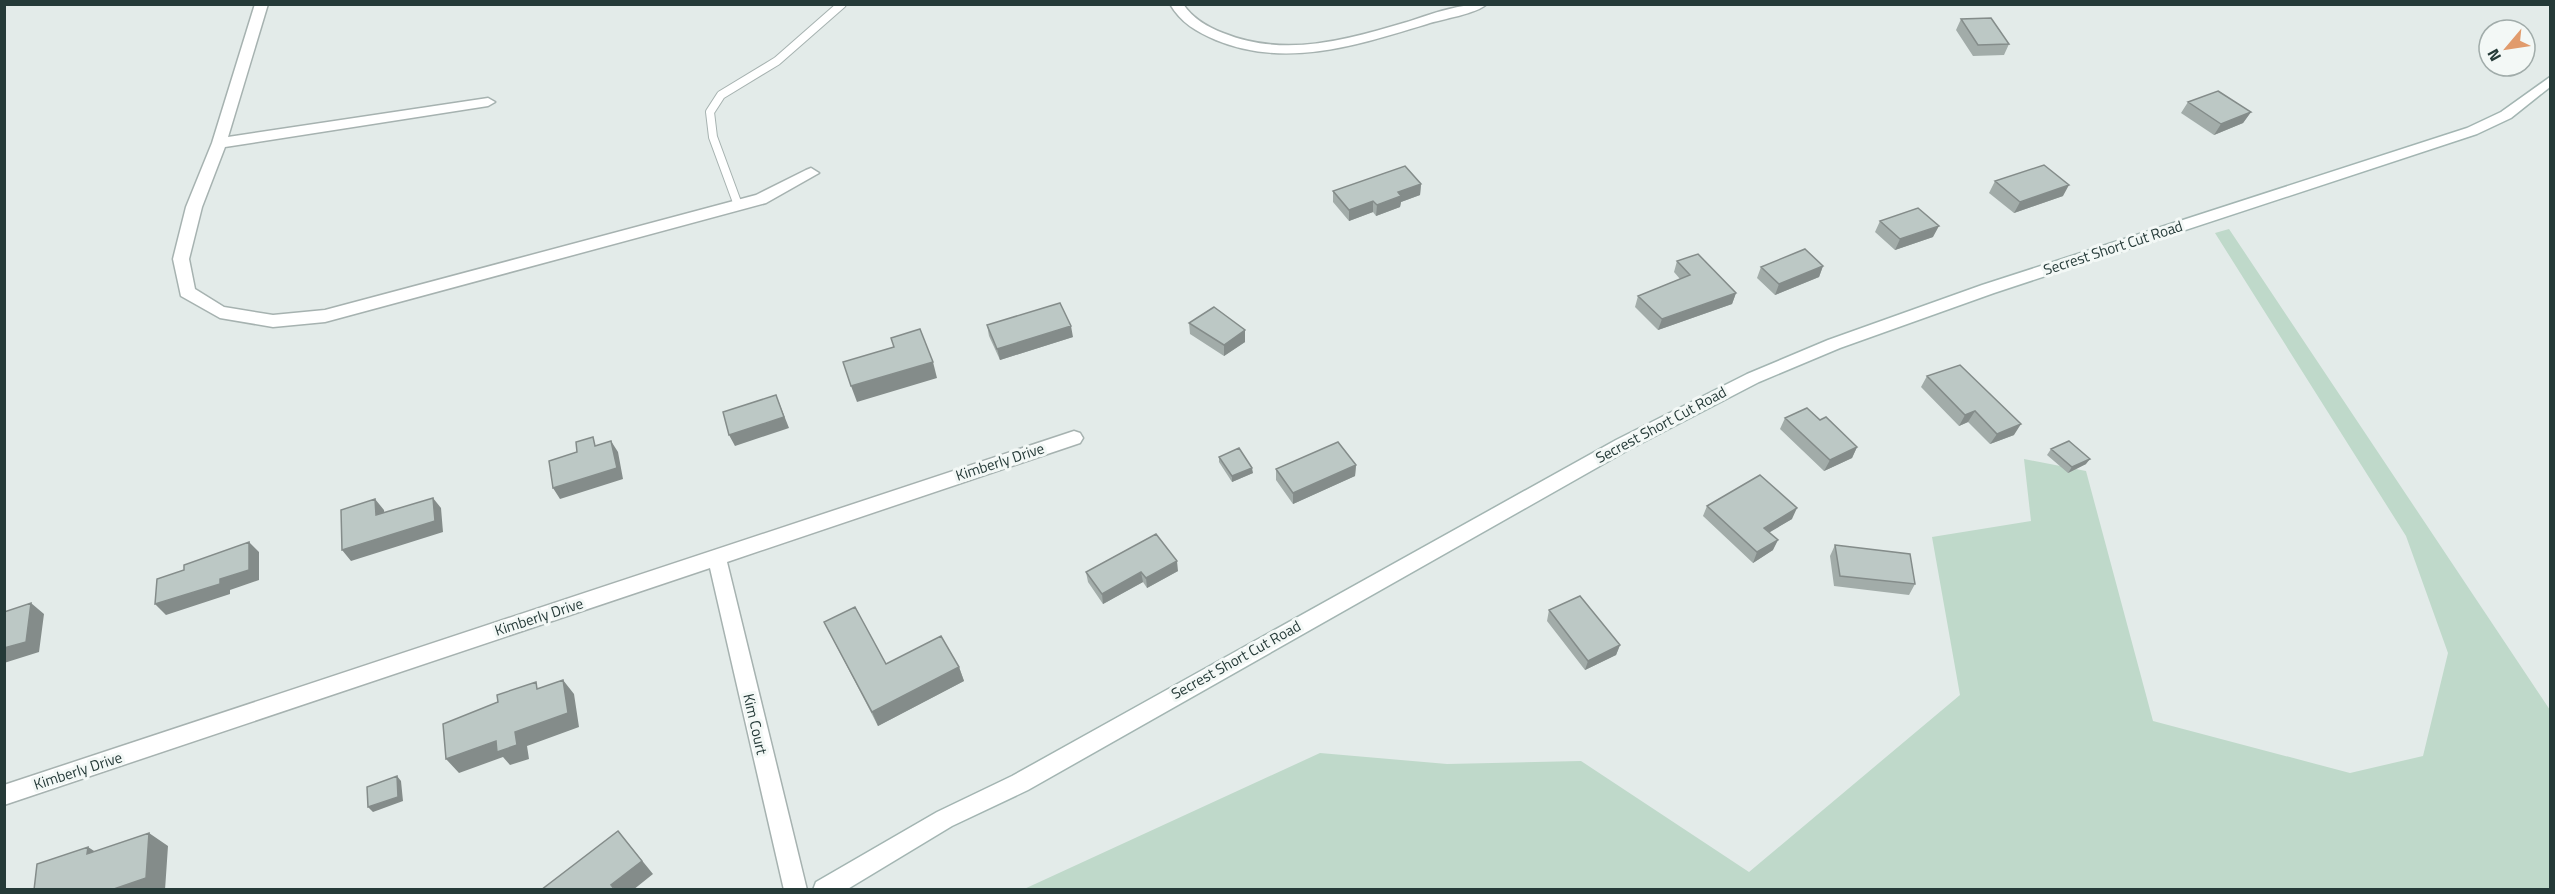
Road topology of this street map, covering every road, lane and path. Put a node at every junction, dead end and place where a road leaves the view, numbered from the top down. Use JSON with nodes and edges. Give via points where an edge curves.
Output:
{"nodes":[{"id":1,"x":262,"y":4,"type":"edge"},
{"id":2,"x":842,"y":4,"type":"edge"},
{"id":3,"x":1176,"y":4,"type":"edge"},
{"id":4,"x":1481,"y":4,"type":"edge"},
{"id":5,"x":1438,"y":9,"type":"edge"},
{"id":6,"x":2550,"y":81,"type":"edge"},
{"id":7,"x":488,"y":102,"type":"dead end"},
{"id":8,"x":219,"y":143,"type":"junction"},
{"id":9,"x":811,"y":173,"type":"dead end"},
{"id":10,"x":738,"y":205,"type":"junction"},
{"id":11,"x":1074,"y":438,"type":"dead end"},
{"id":12,"x":717,"y":558,"type":"junction"},
{"id":13,"x":4,"y":795,"type":"edge"},
{"id":14,"x":796,"y":890,"type":"edge"},
{"id":15,"x":825,"y":890,"type":"edge"}],
"edges":[{"from":1,"to":8,"type":"street"},
{"from":2,"to":10,"type":"lane","via":[[777,61],[721,95],[710,112],[713,137]]},
{"from":3,"to":5,"type":"street","via":[[1202,30],[1272,50],[1315,49]]},
{"from":4,"to":5,"type":"street"},
{"from":6,"to":15,"type":"street","name":"Secrest Short Cut Road","via":[[2506,115],[2472,131],[1988,289],[1834,344],[1753,378],[1622,445],[1020,783],[981,799]]},
{"from":7,"to":8,"type":"street"},
{"from":8,"to":10,"type":"street","via":[[194,207],[181,259],[187,292],[220,312],[273,321],[325,316]]},
{"from":9,"to":10,"type":"street","via":[[761,199]]},
{"from":11,"to":12,"type":"street","name":"Kimberly Drive"},
{"from":12,"to":13,"type":"street","name":"Kimberly Drive"},
{"from":12,"to":14,"type":"street","name":"Kim Court"}]}
